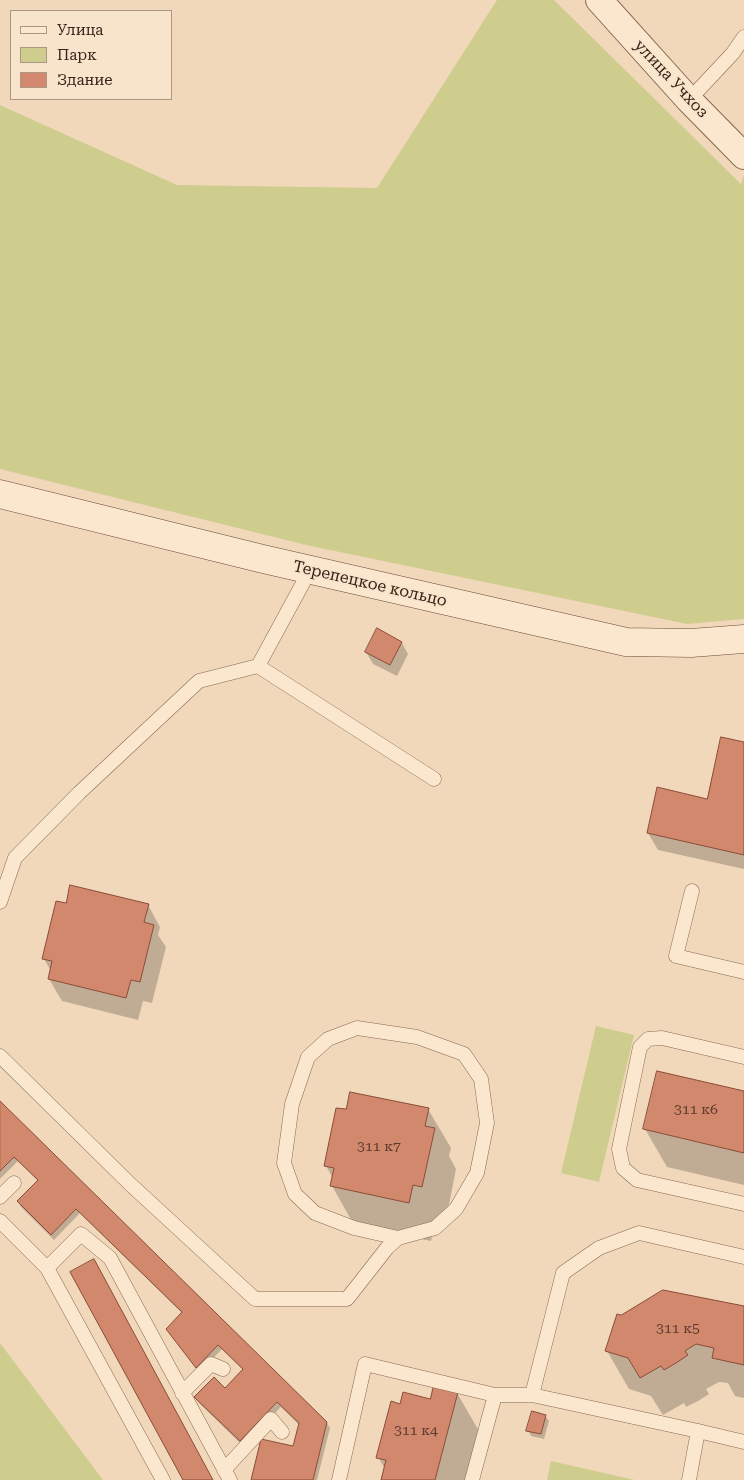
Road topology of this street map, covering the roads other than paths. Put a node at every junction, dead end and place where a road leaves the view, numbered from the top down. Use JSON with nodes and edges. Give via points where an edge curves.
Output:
{"nodes":[{"id":1,"x":599,"y":0,"type":"edge"},
{"id":2,"x":744,"y":37,"type":"edge"},
{"id":3,"x":689,"y":100,"type":"junction"},
{"id":4,"x":744,"y":156,"type":"edge"},
{"id":5,"x":0,"y":494,"type":"edge"},
{"id":6,"x":310,"y":570,"type":"junction"},
{"id":7,"x":744,"y":639,"type":"edge"},
{"id":8,"x":258,"y":666,"type":"junction"},
{"id":9,"x":434,"y":779,"type":"dead end"},
{"id":10,"x":692,"y":891,"type":"dead end"},
{"id":11,"x":0,"y":902,"type":"edge"},
{"id":12,"x":744,"y":972,"type":"edge"},
{"id":13,"x":0,"y":1056,"type":"edge"},
{"id":14,"x":744,"y":1057,"type":"edge"},
{"id":15,"x":14,"y":1183,"type":"dead end"},
{"id":16,"x":0,"y":1197,"type":"edge"},
{"id":17,"x":744,"y":1204,"type":"edge"},
{"id":18,"x":0,"y":1222,"type":"edge"},
{"id":19,"x":398,"y":1238,"type":"junction"},
{"id":20,"x":744,"y":1256,"type":"edge"},
{"id":21,"x":47,"y":1268,"type":"junction"},
{"id":22,"x":224,"y":1369,"type":"dead end"},
{"id":23,"x":182,"y":1393,"type":"junction"},
{"id":24,"x":495,"y":1395,"type":"junction"},
{"id":25,"x":532,"y":1395,"type":"junction"},
{"id":26,"x":698,"y":1431,"type":"junction"},
{"id":27,"x":282,"y":1432,"type":"dead end"},
{"id":28,"x":744,"y":1442,"type":"edge"},
{"id":29,"x":227,"y":1475,"type":"edge"},
{"id":30,"x":163,"y":1480,"type":"edge"},
{"id":31,"x":339,"y":1480,"type":"edge"},
{"id":32,"x":472,"y":1480,"type":"edge"},
{"id":33,"x":689,"y":1480,"type":"edge"}],
"edges":[{"from":1,"to":3,"type":"street","name":"улица Учхоз"},
{"from":2,"to":3,"type":"lane"},
{"from":3,"to":4,"type":"street","name":"улица Учхоз"},
{"from":5,"to":6,"type":"street","name":"Терепецкое кольцо"},
{"from":6,"to":7,"type":"street","name":"Терепецкое кольцо","via":[[626,642],[691,643]]},
{"from":6,"to":8,"type":"lane"},
{"from":8,"to":9,"type":"lane"},
{"from":8,"to":11,"type":"lane","via":[[200,681],[79,793],[15,858]]},
{"from":10,"to":12,"type":"lane","via":[[676,956]]},
{"from":13,"to":19,"type":"lane","via":[[130,1184],[255,1299],[347,1299]]},
{"from":14,"to":17,"type":"lane","via":[[662,1038],[648,1039],[640,1047],[619,1149],[623,1168],[636,1180]]},
{"from":15,"to":16,"type":"lane"},
{"from":18,"to":21,"type":"lane"},
{"from":19,"to":19,"type":"lane","via":[[354,1228],[315,1214],[295,1194],[284,1163],[292,1104],[308,1057],[328,1039],[357,1028],[416,1037],[464,1054],[482,1078],[487,1123],[476,1173],[456,1209],[435,1228]]},
{"from":20,"to":25,"type":"lane","via":[[639,1233],[599,1248],[563,1273]]},
{"from":21,"to":23,"type":"lane","via":[[81,1234],[110,1258]]},
{"from":21,"to":30,"type":"lane"},
{"from":22,"to":23,"type":"lane","via":[[212,1364]]},
{"from":23,"to":29,"type":"lane"},
{"from":24,"to":25,"type":"lane"},
{"from":24,"to":31,"type":"lane","via":[[365,1364]]},
{"from":24,"to":32,"type":"lane"},
{"from":25,"to":26,"type":"lane"},
{"from":26,"to":28,"type":"lane"},
{"from":26,"to":33,"type":"lane"},
{"from":27,"to":29,"type":"lane","via":[[271,1419]]}]}
